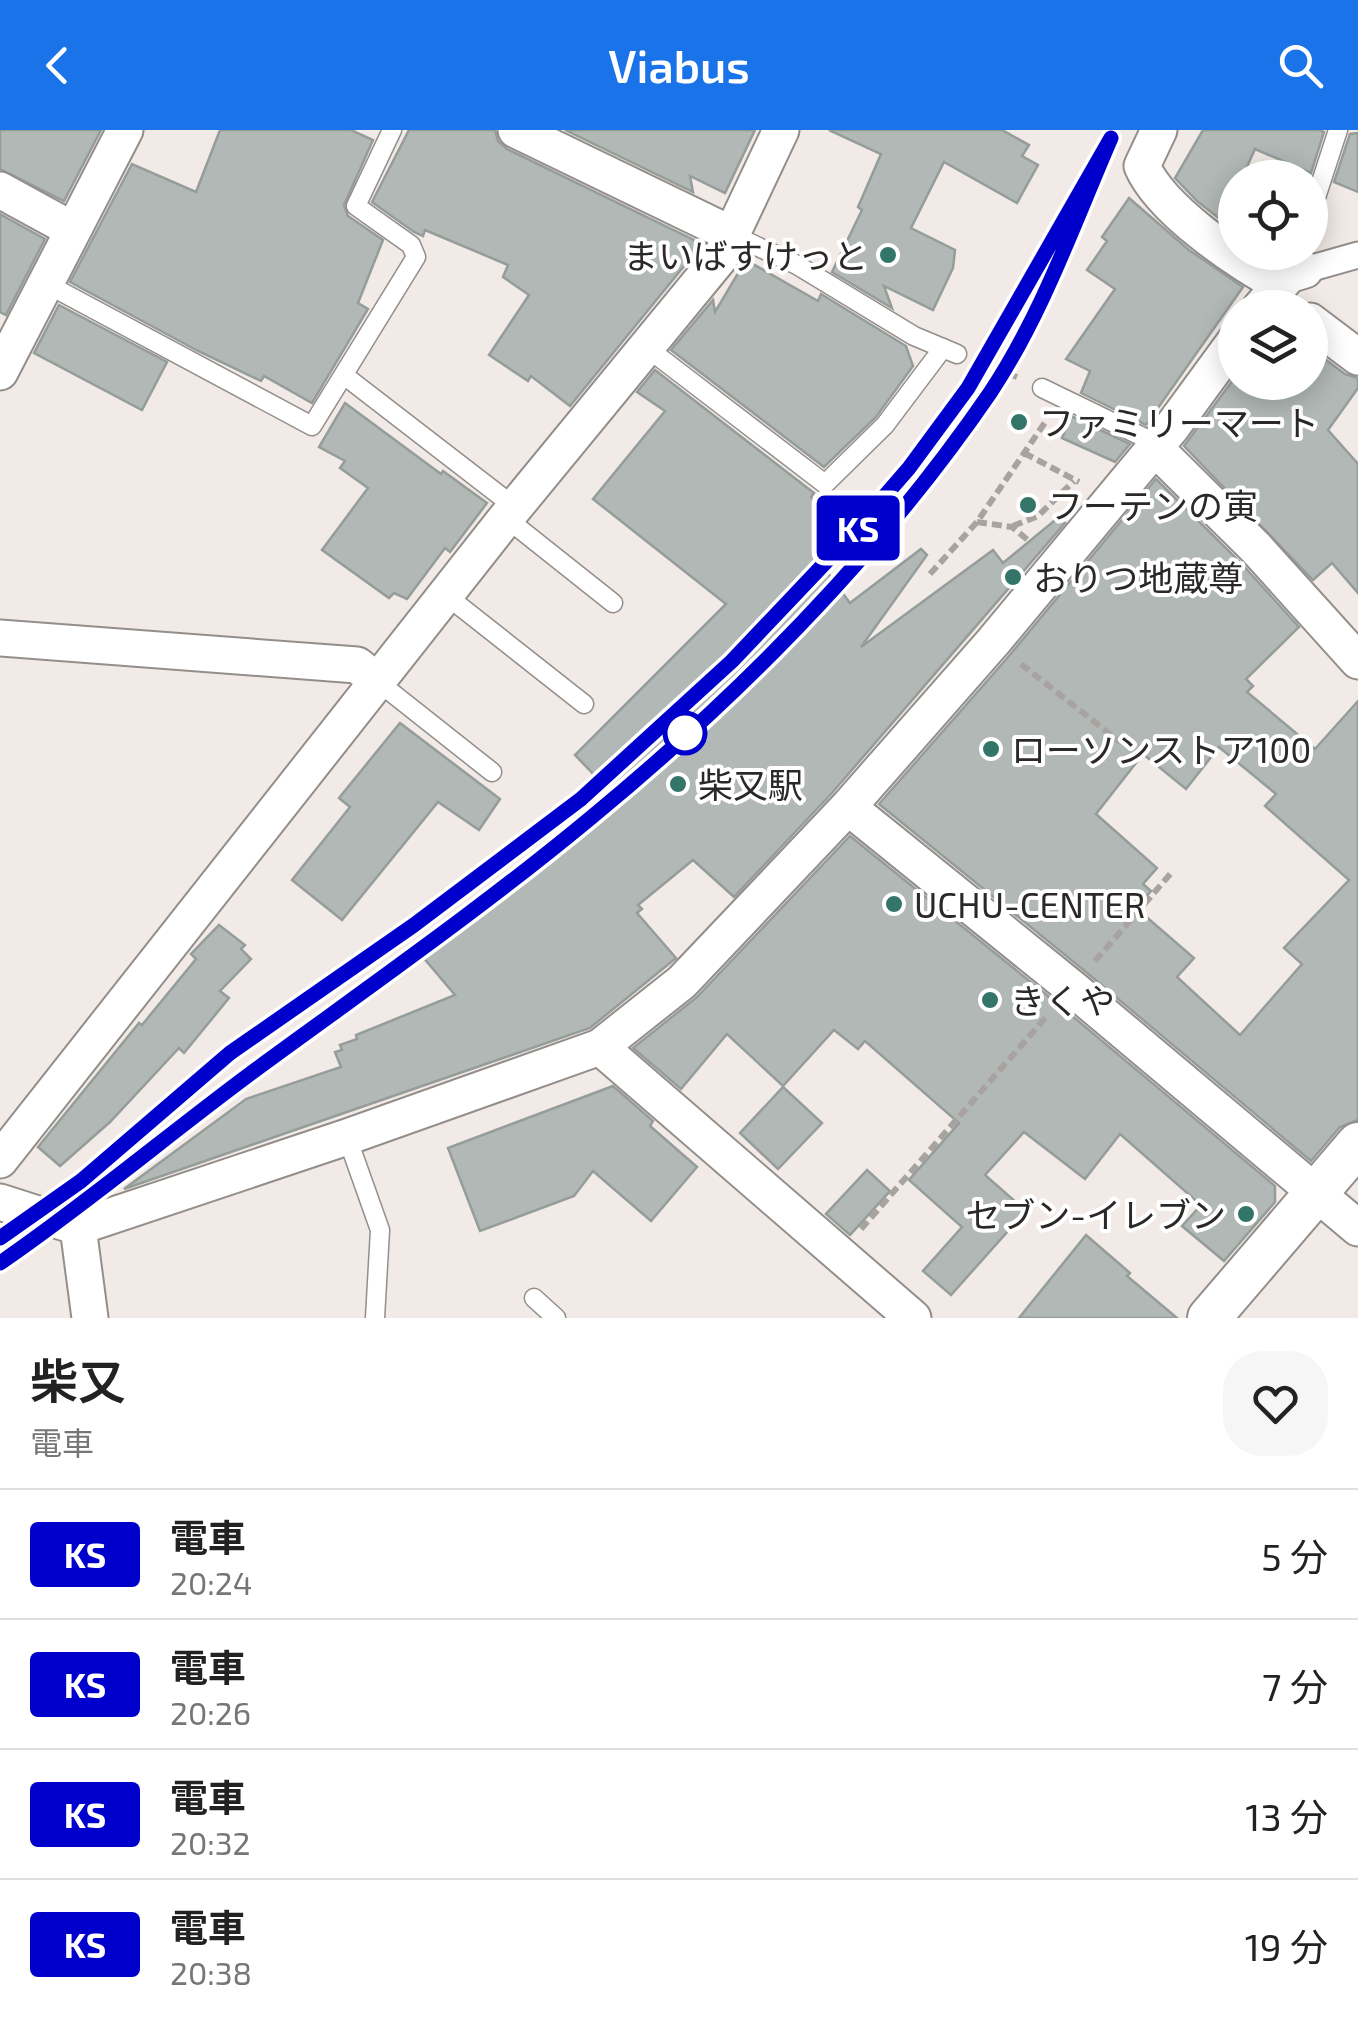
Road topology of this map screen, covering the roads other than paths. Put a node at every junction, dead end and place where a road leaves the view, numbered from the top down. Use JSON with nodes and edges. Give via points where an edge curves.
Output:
{"nodes":[{"id":1,"x":125,"y":130,"type":"edge"},
{"id":2,"x":392,"y":130,"type":"edge"},
{"id":3,"x":516,"y":130,"type":"edge"},
{"id":4,"x":782,"y":130,"type":"edge"},
{"id":5,"x":1160,"y":130,"type":"edge"},
{"id":6,"x":1338,"y":130,"type":"edge"},
{"id":7,"x":1328,"y":161,"type":"edge"},
{"id":8,"x":0,"y":190,"type":"edge"},
{"id":9,"x":73,"y":230,"type":"junction"},
{"id":10,"x":732,"y":234,"type":"junction"},
{"id":11,"x":1358,"y":255,"type":"edge"},
{"id":12,"x":46,"y":283,"type":"junction"},
{"id":13,"x":1285,"y":284,"type":"edge"},
{"id":14,"x":1328,"y":334,"type":"edge"},
{"id":15,"x":646,"y":348,"type":"junction"},
{"id":16,"x":1358,"y":357,"type":"edge"},
{"id":17,"x":1218,"y":363,"type":"edge"},
{"id":18,"x":0,"y":372,"type":"edge"},
{"id":19,"x":345,"y":376,"type":"junction"},
{"id":20,"x":1042,"y":388,"type":"road end"},
{"id":21,"x":1154,"y":448,"type":"junction"},
{"id":22,"x":511,"y":513,"type":"junction"},
{"id":23,"x":446,"y":596,"type":"junction"},
{"id":24,"x":613,"y":603,"type":"dead end"},
{"id":25,"x":0,"y":638,"type":"edge"},
{"id":26,"x":1358,"y":662,"type":"edge"},
{"id":27,"x":378,"y":681,"type":"junction"},
{"id":28,"x":584,"y":704,"type":"dead end"},
{"id":29,"x":492,"y":772,"type":"dead end"},
{"id":30,"x":848,"y":807,"type":"junction"},
{"id":31,"x":600,"y":1047,"type":"junction"},
{"id":32,"x":347,"y":1138,"type":"junction"},
{"id":33,"x":1358,"y":1144,"type":"edge"},
{"id":34,"x":0,"y":1160,"type":"edge"},
{"id":35,"x":1316,"y":1192,"type":"junction"},
{"id":36,"x":0,"y":1202,"type":"edge"},
{"id":37,"x":78,"y":1227,"type":"junction"},
{"id":38,"x":1358,"y":1228,"type":"edge"},
{"id":39,"x":534,"y":1298,"type":"dead end"},
{"id":40,"x":90,"y":1318,"type":"edge"},
{"id":41,"x":375,"y":1318,"type":"edge"},
{"id":42,"x":556,"y":1318,"type":"edge"},
{"id":43,"x":913,"y":1318,"type":"edge"},
{"id":44,"x":1209,"y":1318,"type":"edge"}],
"edges":[{"from":1,"to":9,"type":"street"},
{"from":2,"to":19,"type":"lane","via":[[356,206],[412,245],[416,257]]},
{"from":3,"to":10,"type":"street"},
{"from":4,"to":10,"type":"street"},
{"from":5,"to":13,"type":"street","via":[[1142,166],[1150,184],[1234,260]]},
{"from":6,"to":7,"type":"lane"},
{"from":8,"to":9,"type":"street"},
{"from":9,"to":12,"type":"street"},
{"from":10,"to":15,"type":"street"},
{"from":10,"to":15,"type":"lane","via":[[950,351],[825,484]]},
{"from":11,"to":13,"type":"street"},
{"from":12,"to":18,"type":"street"},
{"from":12,"to":19,"type":"lane","via":[[312,426]]},
{"from":14,"to":16,"type":"street"},
{"from":15,"to":22,"type":"street"},
{"from":17,"to":21,"type":"street"},
{"from":19,"to":22,"type":"lane"},
{"from":20,"to":21,"type":"lane"},
{"from":21,"to":26,"type":"street"},
{"from":21,"to":30,"type":"street"},
{"from":22,"to":23,"type":"street"},
{"from":22,"to":24,"type":"lane"},
{"from":23,"to":27,"type":"street"},
{"from":23,"to":28,"type":"lane"},
{"from":25,"to":27,"type":"street","via":[[356,665]]},
{"from":27,"to":29,"type":"lane"},
{"from":27,"to":34,"type":"street"},
{"from":30,"to":31,"type":"street","via":[[682,982]]},
{"from":30,"to":35,"type":"street"},
{"from":31,"to":32,"type":"street"},
{"from":31,"to":43,"type":"street"},
{"from":32,"to":37,"type":"street"},
{"from":32,"to":41,"type":"lane","via":[[380,1230]]},
{"from":33,"to":35,"type":"street"},
{"from":35,"to":38,"type":"street"},
{"from":35,"to":44,"type":"street"},
{"from":36,"to":37,"type":"street"},
{"from":37,"to":40,"type":"street"},
{"from":39,"to":42,"type":"lane"}]}
